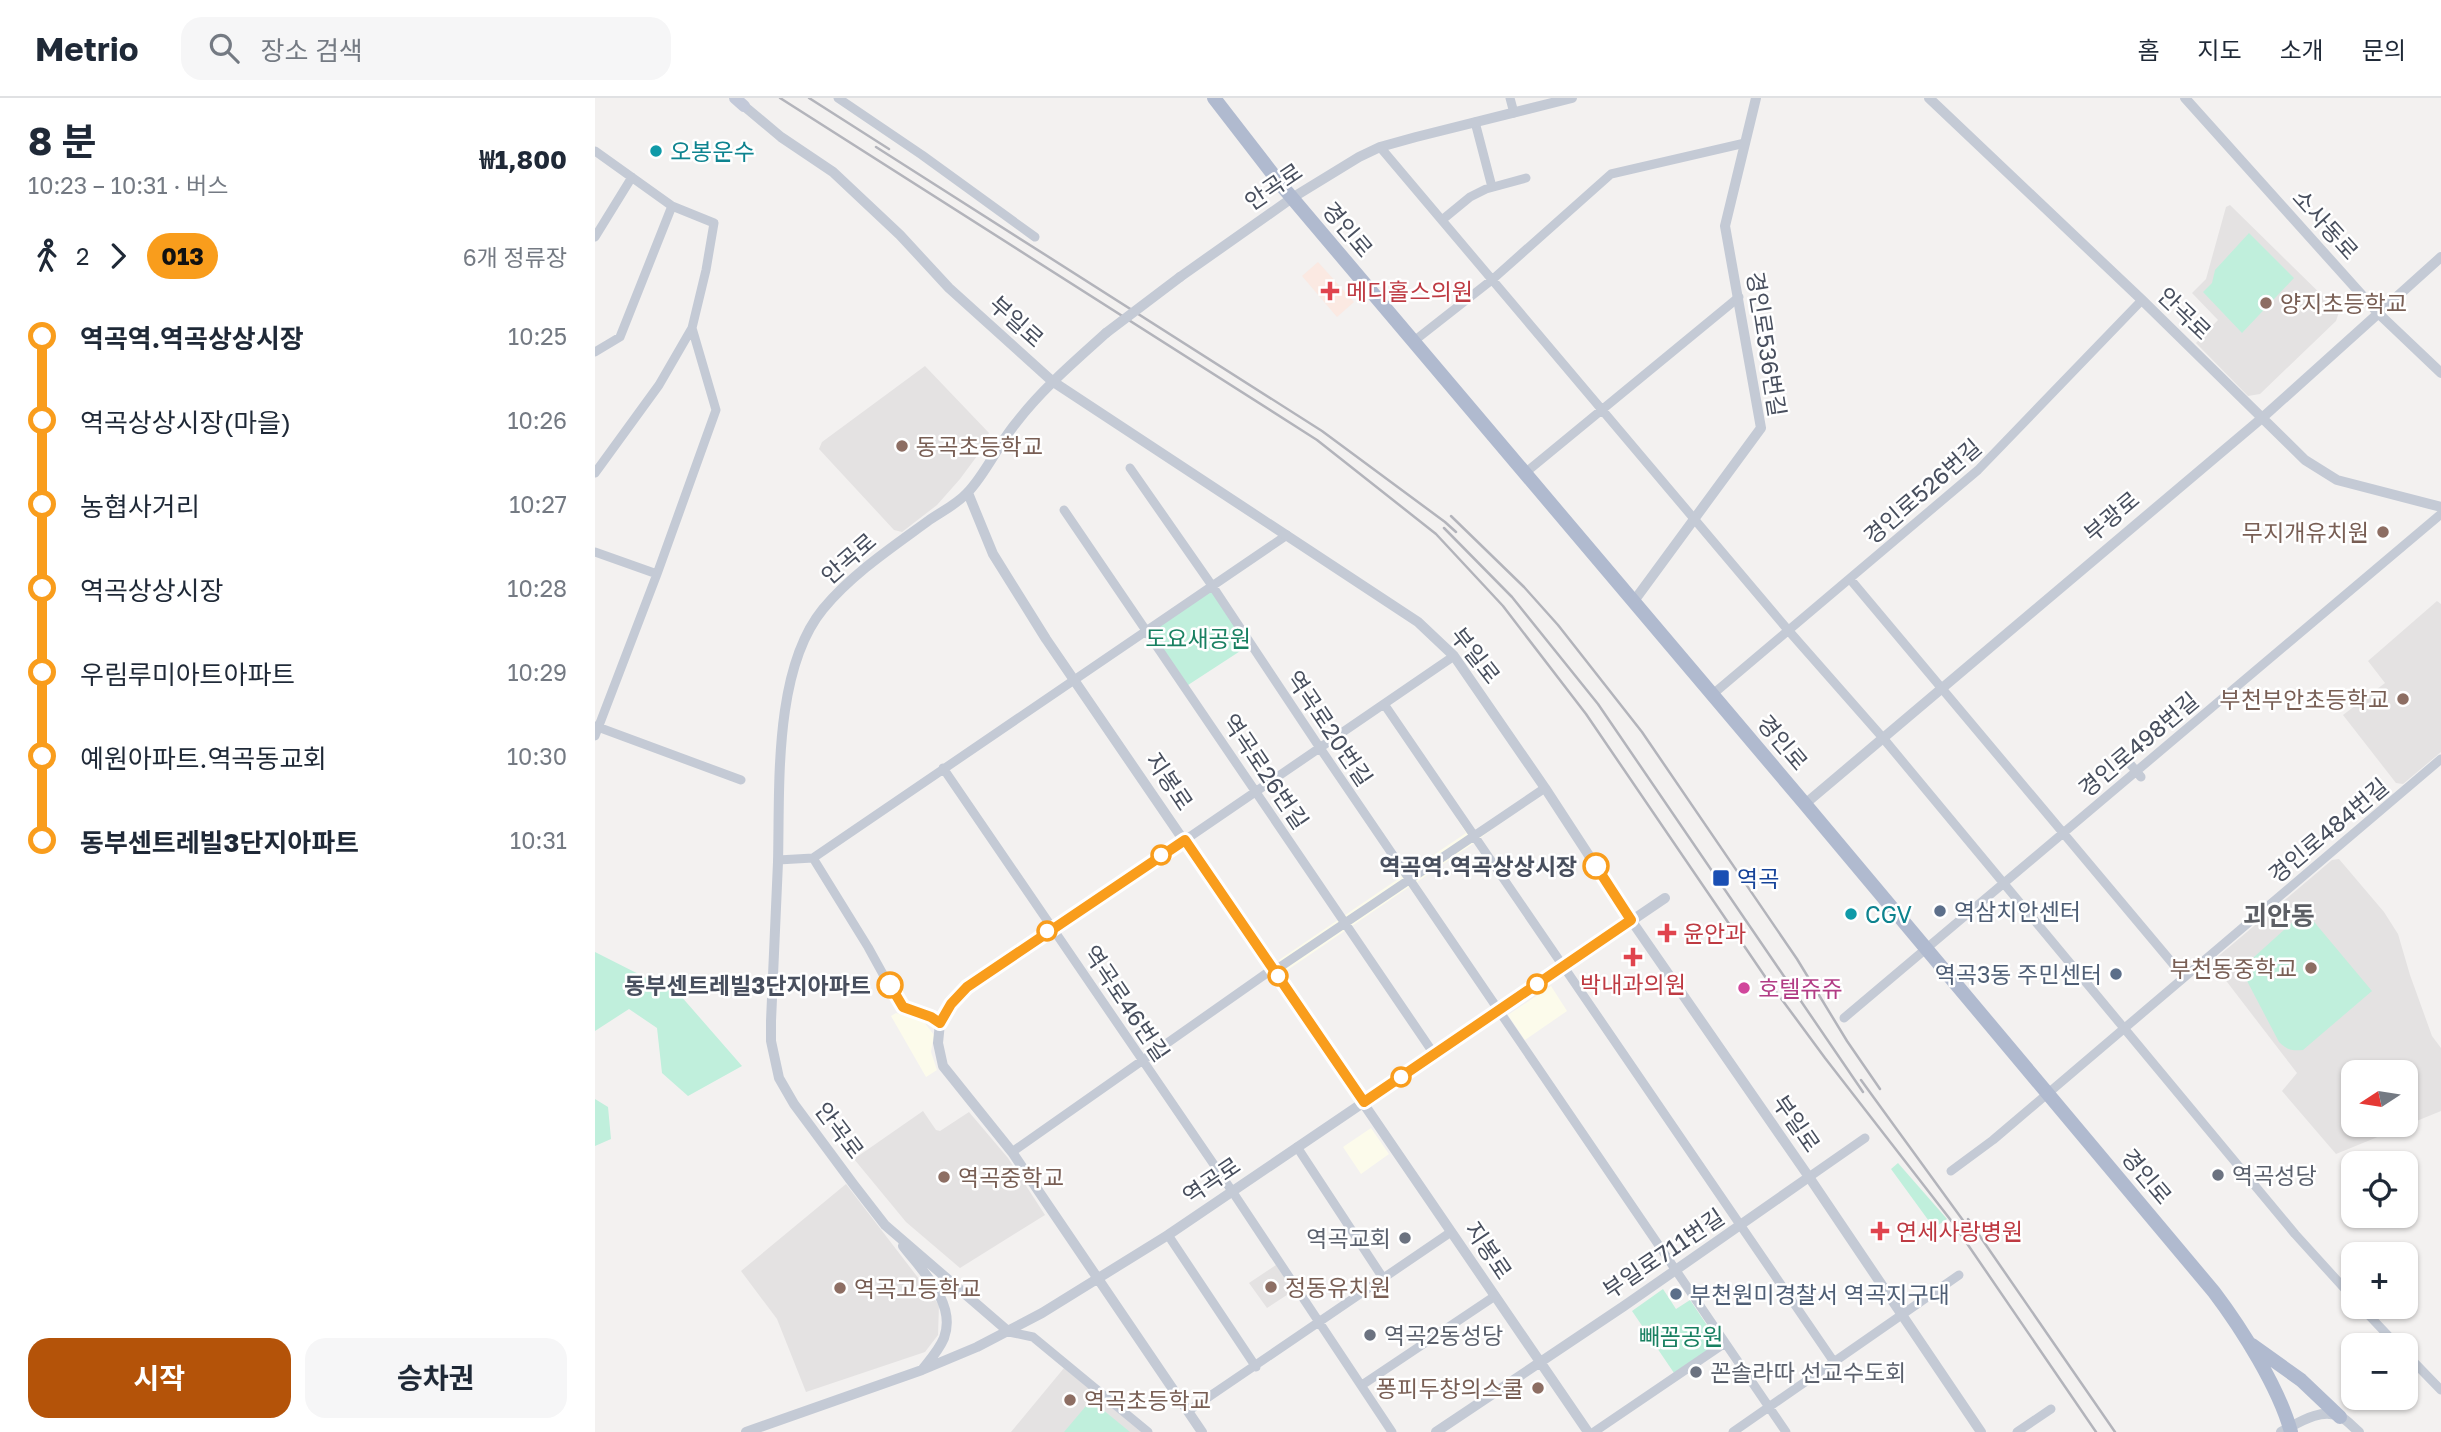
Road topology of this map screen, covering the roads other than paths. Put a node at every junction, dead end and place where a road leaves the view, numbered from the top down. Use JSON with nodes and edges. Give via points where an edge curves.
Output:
{"nodes":[{"id":1,"x":838,"y":98,"type":"edge"},
{"id":2,"x":1213,"y":98,"type":"edge"},
{"id":3,"x":1510,"y":98,"type":"edge"},
{"id":4,"x":1572,"y":98,"type":"edge"},
{"id":5,"x":1756,"y":98,"type":"edge"},
{"id":6,"x":1929,"y":98,"type":"edge"},
{"id":7,"x":2185,"y":98,"type":"edge"},
{"id":8,"x":740,"y":102,"type":"edge"},
{"id":9,"x":1514,"y":113,"type":"junction"},
{"id":10,"x":1475,"y":122,"type":"junction"},
{"id":11,"x":1745,"y":143,"type":"junction"},
{"id":12,"x":1381,"y":147,"type":"junction"},
{"id":13,"x":595,"y":151,"type":"edge"},
{"id":14,"x":632,"y":177,"type":"junction"},
{"id":15,"x":1526,"y":178,"type":"dead end"},
{"id":16,"x":1492,"y":187,"type":"junction"},
{"id":17,"x":1292,"y":198,"type":"junction"},
{"id":18,"x":672,"y":206,"type":"junction"},
{"id":19,"x":1442,"y":220,"type":"junction"},
{"id":20,"x":595,"y":237,"type":"edge"},
{"id":21,"x":1035,"y":237,"type":"dead end"},
{"id":22,"x":2441,"y":257,"type":"edge"},
{"id":23,"x":1493,"y":279,"type":"junction"},
{"id":24,"x":1739,"y":297,"type":"junction"},
{"id":25,"x":2142,"y":300,"type":"junction"},
{"id":26,"x":2378,"y":313,"type":"junction"},
{"id":27,"x":692,"y":327,"type":"junction"},
{"id":28,"x":1414,"y":341,"type":"junction"},
{"id":29,"x":595,"y":352,"type":"edge"},
{"id":30,"x":2441,"y":373,"type":"edge"},
{"id":31,"x":1052,"y":381,"type":"junction"},
{"id":32,"x":1603,"y":408,"type":"junction"},
{"id":33,"x":2262,"y":418,"type":"junction"},
{"id":34,"x":1130,"y":468,"type":"dead end"},
{"id":35,"x":595,"y":473,"type":"edge"},
{"id":36,"x":1525,"y":473,"type":"junction"},
{"id":37,"x":968,"y":493,"type":"junction"},
{"id":38,"x":2441,"y":507,"type":"edge"},
{"id":39,"x":1065,"y":510,"type":"dead end"},
{"id":40,"x":2441,"y":514,"type":"edge"},
{"id":41,"x":1693,"y":518,"type":"junction"},
{"id":42,"x":1287,"y":535,"type":"junction"},
{"id":43,"x":595,"y":552,"type":"edge"},
{"id":44,"x":657,"y":575,"type":"junction"},
{"id":45,"x":1850,"y":579,"type":"junction"},
{"id":46,"x":1213,"y":587,"type":"junction"},
{"id":47,"x":1634,"y":601,"type":"junction"},
{"id":48,"x":1788,"y":630,"type":"junction"},
{"id":49,"x":1147,"y":631,"type":"junction"},
{"id":50,"x":1454,"y":656,"type":"junction"},
{"id":51,"x":1076,"y":680,"type":"junction"},
{"id":52,"x":1941,"y":688,"type":"junction"},
{"id":53,"x":1713,"y":694,"type":"junction"},
{"id":54,"x":1384,"y":704,"type":"junction"},
{"id":55,"x":596,"y":730,"type":"edge"},
{"id":56,"x":1883,"y":738,"type":"junction"},
{"id":57,"x":1319,"y":748,"type":"junction"},
{"id":58,"x":2441,"y":759,"type":"edge"},
{"id":59,"x":943,"y":768,"type":"junction"},
{"id":60,"x":741,"y":780,"type":"dead end"},
{"id":61,"x":1545,"y":788,"type":"junction"},
{"id":62,"x":1256,"y":792,"type":"junction"},
{"id":63,"x":1805,"y":804,"type":"junction"},
{"id":64,"x":2063,"y":833,"type":"junction"},
{"id":65,"x":1473,"y":836,"type":"junction"},
{"id":66,"x":1185,"y":840,"type":"junction"},
{"id":67,"x":813,"y":858,"type":"junction"},
{"id":68,"x":778,"y":860,"type":"junction"},
{"id":69,"x":1410,"y":879,"type":"junction"},
{"id":70,"x":2004,"y":884,"type":"junction"},
{"id":71,"x":1665,"y":898,"type":"dead end"},
{"id":72,"x":1631,"y":920,"type":"junction"},
{"id":73,"x":1345,"y":922,"type":"junction"},
{"id":74,"x":1052,"y":927,"type":"junction"},
{"id":75,"x":1925,"y":949,"type":"junction"},
{"id":76,"x":1563,"y":967,"type":"junction"},
{"id":77,"x":1274,"y":971,"type":"junction"},
{"id":78,"x":2184,"y":977,"type":"junction"},
{"id":79,"x":1499,"y":1010,"type":"junction"},
{"id":80,"x":1844,"y":1018,"type":"dead end"},
{"id":81,"x":940,"y":1023,"type":"junction"},
{"id":82,"x":2122,"y":1028,"type":"junction"},
{"id":83,"x":1434,"y":1054,"type":"junction"},
{"id":84,"x":1142,"y":1060,"type":"junction"},
{"id":85,"x":2048,"y":1093,"type":"junction"},
{"id":86,"x":1364,"y":1102,"type":"junction"},
{"id":87,"x":1865,"y":1138,"type":"dead end"},
{"id":88,"x":1297,"y":1147,"type":"junction"},
{"id":89,"x":1012,"y":1152,"type":"junction"},
{"id":90,"x":1951,"y":1171,"type":"dead end"},
{"id":91,"x":1809,"y":1177,"type":"junction"},
{"id":92,"x":1232,"y":1191,"type":"junction"},
{"id":93,"x":885,"y":1225,"type":"junction"},
{"id":94,"x":1740,"y":1226,"type":"junction"},
{"id":95,"x":1451,"y":1231,"type":"junction"},
{"id":96,"x":1168,"y":1235,"type":"junction"},
{"id":97,"x":1676,"y":1270,"type":"junction"},
{"id":98,"x":1959,"y":1275,"type":"dead end"},
{"id":99,"x":1383,"y":1278,"type":"junction"},
{"id":100,"x":1099,"y":1279,"type":"junction"},
{"id":101,"x":2341,"y":1285,"type":"edge"},
{"id":102,"x":1495,"y":1296,"type":"junction"},
{"id":103,"x":1903,"y":1315,"type":"junction"},
{"id":104,"x":2372,"y":1319,"type":"edge"},
{"id":105,"x":1320,"y":1321,"type":"junction"},
{"id":106,"x":1009,"y":1332,"type":"junction"},
{"id":107,"x":2386,"y":1333,"type":"edge"},
{"id":108,"x":2246,"y":1341,"type":"junction"},
{"id":109,"x":1725,"y":1343,"type":"junction"},
{"id":110,"x":1540,"y":1362,"type":"junction"},
{"id":111,"x":1834,"y":1362,"type":"junction"},
{"id":112,"x":2418,"y":1366,"type":"edge"},
{"id":113,"x":1256,"y":1367,"type":"junction"},
{"id":114,"x":922,"y":1370,"type":"junction"},
{"id":115,"x":1362,"y":1385,"type":"junction"},
{"id":116,"x":2441,"y":1390,"type":"edge"},
{"id":117,"x":1769,"y":1408,"type":"junction"},
{"id":118,"x":2050,"y":1409,"type":"dead end"},
{"id":119,"x":1188,"y":1411,"type":"junction"},
{"id":120,"x":2340,"y":1416,"type":"junction"},
{"id":121,"x":2288,"y":1431,"type":"edge"},
{"id":122,"x":745,"y":1432,"type":"edge"},
{"id":123,"x":1148,"y":1432,"type":"edge"},
{"id":124,"x":1202,"y":1432,"type":"edge"},
{"id":125,"x":1392,"y":1432,"type":"edge"},
{"id":126,"x":1436,"y":1432,"type":"edge"},
{"id":127,"x":1588,"y":1432,"type":"edge"},
{"id":128,"x":1594,"y":1432,"type":"edge"},
{"id":129,"x":1733,"y":1432,"type":"edge"},
{"id":130,"x":1786,"y":1432,"type":"edge"},
{"id":131,"x":1981,"y":1432,"type":"edge"},
{"id":132,"x":2017,"y":1432,"type":"edge"},
{"id":133,"x":2359,"y":1432,"type":"edge"}],
"edges":[{"from":1,"to":21,"type":"street"},
{"from":2,"to":17,"type":"main road","name":"경인로"},
{"from":3,"to":9,"type":"street"},
{"from":4,"to":9,"type":"street","name":"안곡로"},
{"from":5,"to":11,"type":"street","name":"경인로536번길"},
{"from":6,"to":25,"type":"street","name":"안곡로"},
{"from":7,"to":26,"type":"street","name":"소사동로"},
{"from":8,"to":31,"type":"street","name":"부일로","via":[[833,172],[949,288]]},
{"from":9,"to":10,"type":"street","name":"안곡로"},
{"from":10,"to":12,"type":"street","name":"안곡로"},
{"from":10,"to":16,"type":"street"},
{"from":11,"to":23,"type":"street","via":[[1611,174]]},
{"from":11,"to":24,"type":"street","name":"경인로536번길","via":[[1725,226]]},
{"from":12,"to":17,"type":"street","name":"안곡로"},
{"from":12,"to":19,"type":"street"},
{"from":13,"to":14,"type":"street"},
{"from":14,"to":18,"type":"street"},
{"from":14,"to":20,"type":"street"},
{"from":15,"to":16,"type":"street"},
{"from":16,"to":19,"type":"street","via":[[1470,197]]},
{"from":17,"to":28,"type":"main road","name":"경인로"},
{"from":17,"to":31,"type":"street","name":"안곡로","bridge":true,"via":[[1106,333]]},
{"from":18,"to":27,"type":"street","via":[[714,223]]},
{"from":18,"to":29,"type":"street","via":[[620,337]]},
{"from":19,"to":23,"type":"street"},
{"from":22,"to":26,"type":"street","name":"부광로"},
{"from":23,"to":28,"type":"street"},
{"from":23,"to":32,"type":"street"},
{"from":24,"to":32,"type":"street"},
{"from":24,"to":41,"type":"street","name":"경인로536번길","via":[[1761,429]]},
{"from":25,"to":33,"type":"street","name":"안곡로"},
{"from":25,"to":45,"type":"street","name":"경인로526번길","via":[[1978,470]]},
{"from":26,"to":30,"type":"street","name":"소사동로"},
{"from":26,"to":33,"type":"street","name":"부광로"},
{"from":27,"to":35,"type":"street","via":[[659,385]]},
{"from":27,"to":44,"type":"street","via":[[716,410]]},
{"from":28,"to":36,"type":"main road","name":"경인로"},
{"from":31,"to":37,"type":"street","name":"안곡로","via":[[1014,424]]},
{"from":31,"to":42,"type":"street","name":"부일로"},
{"from":32,"to":36,"type":"street"},
{"from":32,"to":41,"type":"street"},
{"from":33,"to":38,"type":"street","name":"안곡로","via":[[2305,460],[2337,480]]},
{"from":33,"to":52,"type":"street","name":"부광로"},
{"from":34,"to":46,"type":"street","name":"역곡로20번길"},
{"from":36,"to":47,"type":"main road","name":"경인로"},
{"from":37,"to":51,"type":"street","name":"지봉로","via":[[993,554]]},
{"from":37,"to":68,"type":"street","name":"안곡로","via":[[841,588],[808,632],[784,718]]},
{"from":39,"to":49,"type":"street","name":"역곡로26번길"},
{"from":40,"to":64,"type":"street","name":"경인로498번길"},
{"from":41,"to":47,"type":"street","name":"경인로536번길"},
{"from":41,"to":48,"type":"street"},
{"from":42,"to":46,"type":"street"},
{"from":42,"to":50,"type":"street","name":"부일로","via":[[1418,622]]},
{"from":43,"to":44,"type":"street"},
{"from":44,"to":55,"type":"street"},
{"from":45,"to":48,"type":"street","name":"경인로526번길"},
{"from":45,"to":52,"type":"street"},
{"from":46,"to":49,"type":"street"},
{"from":46,"to":57,"type":"street","name":"역곡로20번길"},
{"from":47,"to":53,"type":"main road","name":"경인로"},
{"from":48,"to":53,"type":"street","name":"경인로526번길"},
{"from":48,"to":56,"type":"street"},
{"from":49,"to":51,"type":"street"},
{"from":49,"to":62,"type":"street","name":"역곡로26번길"},
{"from":50,"to":54,"type":"street"},
{"from":50,"to":61,"type":"street","name":"부일로"},
{"from":51,"to":59,"type":"street"},
{"from":51,"to":66,"type":"street","name":"지봉로"},
{"from":52,"to":56,"type":"street","name":"부광로"},
{"from":52,"to":64,"type":"street"},
{"from":53,"to":63,"type":"main road","name":"경인로"},
{"from":54,"to":57,"type":"street"},
{"from":54,"to":65,"type":"street"},
{"from":55,"to":60,"type":"street"},
{"from":56,"to":63,"type":"street","name":"부광로"},
{"from":56,"to":70,"type":"street"},
{"from":57,"to":62,"type":"street"},
{"from":57,"to":69,"type":"street","name":"역곡로20번길"},
{"from":58,"to":78,"type":"street","name":"경인로484번길"},
{"from":59,"to":67,"type":"street"},
{"from":59,"to":74,"type":"street","name":"역곡로46번길"},
{"from":61,"to":65,"type":"street"},
{"from":61,"to":72,"type":"street","name":"부일로"},
{"from":62,"to":66,"type":"street"},
{"from":62,"to":73,"type":"street","name":"역곡로26번길"},
{"from":63,"to":75,"type":"main road","name":"경인로"},
{"from":64,"to":70,"type":"street","name":"경인로498번길"},
{"from":64,"to":78,"type":"street"},
{"from":65,"to":69,"type":"street"},
{"from":65,"to":76,"type":"street"},
{"from":66,"to":74,"type":"street"},
{"from":66,"to":77,"type":"street","name":"지봉로"},
{"from":67,"to":68,"type":"street"},
{"from":67,"to":81,"type":"street","via":[[900,1005]]},
{"from":68,"to":93,"type":"street","name":"안곡로","via":[[771,1021],[776,1068],[794,1104]]},
{"from":69,"to":73,"type":"street"},
{"from":69,"to":79,"type":"street","name":"역곡로20번길"},
{"from":70,"to":75,"type":"street","name":"경인로498번길"},
{"from":70,"to":82,"type":"street"},
{"from":71,"to":72,"type":"street","name":"역곡로"},
{"from":72,"to":76,"type":"street","name":"역곡로"},
{"from":72,"to":91,"type":"street","name":"부일로"},
{"from":73,"to":77,"type":"street"},
{"from":73,"to":83,"type":"street","name":"역곡로26번길"},
{"from":74,"to":81,"type":"street","via":[[967,987]]},
{"from":74,"to":84,"type":"street","name":"역곡로46번길"},
{"from":75,"to":80,"type":"street","name":"경인로498번길"},
{"from":75,"to":85,"type":"main road","name":"경인로"},
{"from":76,"to":79,"type":"street","name":"역곡로"},
{"from":76,"to":94,"type":"street"},
{"from":77,"to":84,"type":"street"},
{"from":77,"to":86,"type":"street","name":"지봉로"},
{"from":78,"to":82,"type":"street","name":"경인로484번길"},
{"from":79,"to":83,"type":"street","name":"역곡로"},
{"from":79,"to":97,"type":"street","name":"역곡로20번길"},
{"from":81,"to":89,"type":"street","via":[[943,1066]]},
{"from":82,"to":85,"type":"street","name":"경인로484번길"},
{"from":82,"to":101,"type":"street"},
{"from":83,"to":86,"type":"street","name":"역곡로"},
{"from":84,"to":89,"type":"street"},
{"from":84,"to":92,"type":"street","name":"역곡로46번길"},
{"from":85,"to":90,"type":"street","name":"경인로484번길"},
{"from":85,"to":108,"type":"main road","name":"경인로","via":[[2214,1292]]},
{"from":86,"to":88,"type":"street","name":"역곡로"},
{"from":86,"to":95,"type":"street","name":"지봉로"},
{"from":87,"to":91,"type":"street"},
{"from":88,"to":92,"type":"street","name":"역곡로"},
{"from":88,"to":99,"type":"street"},
{"from":89,"to":100,"type":"street"},
{"from":91,"to":94,"type":"street","name":"부일로711번길"},
{"from":91,"to":103,"type":"street","name":"부일로"},
{"from":92,"to":96,"type":"street","name":"역곡로"},
{"from":92,"to":105,"type":"street","name":"역곡로46번길"},
{"from":93,"to":106,"type":"street","name":"안곡로"},
{"from":93,"to":114,"type":"street","via":[[933,1285],[945,1308],[945,1335]]},
{"from":94,"to":97,"type":"street","name":"부일로711번길"},
{"from":94,"to":111,"type":"street"},
{"from":95,"to":99,"type":"street"},
{"from":95,"to":102,"type":"street","name":"지봉로"},
{"from":96,"to":100,"type":"street","name":"역곡로"},
{"from":96,"to":113,"type":"street"},
{"from":97,"to":109,"type":"street","name":"역곡로20번길"},
{"from":97,"to":110,"type":"street","name":"부일로711번길"},
{"from":98,"to":103,"type":"street"},
{"from":99,"to":105,"type":"street"},
{"from":100,"to":106,"type":"street","name":"역곡로"},
{"from":100,"to":119,"type":"street"},
{"from":102,"to":110,"type":"street","name":"지봉로"},
{"from":102,"to":115,"type":"street"},
{"from":103,"to":111,"type":"street"},
{"from":103,"to":131,"type":"street","name":"부일로"},
{"from":104,"to":107,"type":"street"},
{"from":105,"to":113,"type":"street"},
{"from":105,"to":115,"type":"street","name":"역곡로46번길"},
{"from":106,"to":114,"type":"street","name":"역곡로"},
{"from":106,"to":123,"type":"street","via":[[1033,1337]]},
{"from":108,"to":120,"type":"main road","via":[[2301,1380]]},
{"from":108,"to":121,"type":"main road","name":"경인로","via":[[2273,1389]]},
{"from":109,"to":117,"type":"street","name":"역곡로20번길"},
{"from":109,"to":128,"type":"street"},
{"from":110,"to":126,"type":"street","name":"부일로711번길"},
{"from":110,"to":127,"type":"street","name":"지봉로"},
{"from":111,"to":117,"type":"street"},
{"from":112,"to":116,"type":"street"},
{"from":113,"to":119,"type":"street"},
{"from":114,"to":122,"type":"street","name":"역곡로"},
{"from":115,"to":125,"type":"street","name":"역곡로46번길"},
{"from":117,"to":129,"type":"street"},
{"from":117,"to":130,"type":"street","name":"역곡로20번길"},
{"from":118,"to":132,"type":"street"},
{"from":119,"to":124,"type":"street"},
{"from":120,"to":121,"type":"street","via":[[2317,1415]]},
{"from":120,"to":133,"type":"street"}]}
